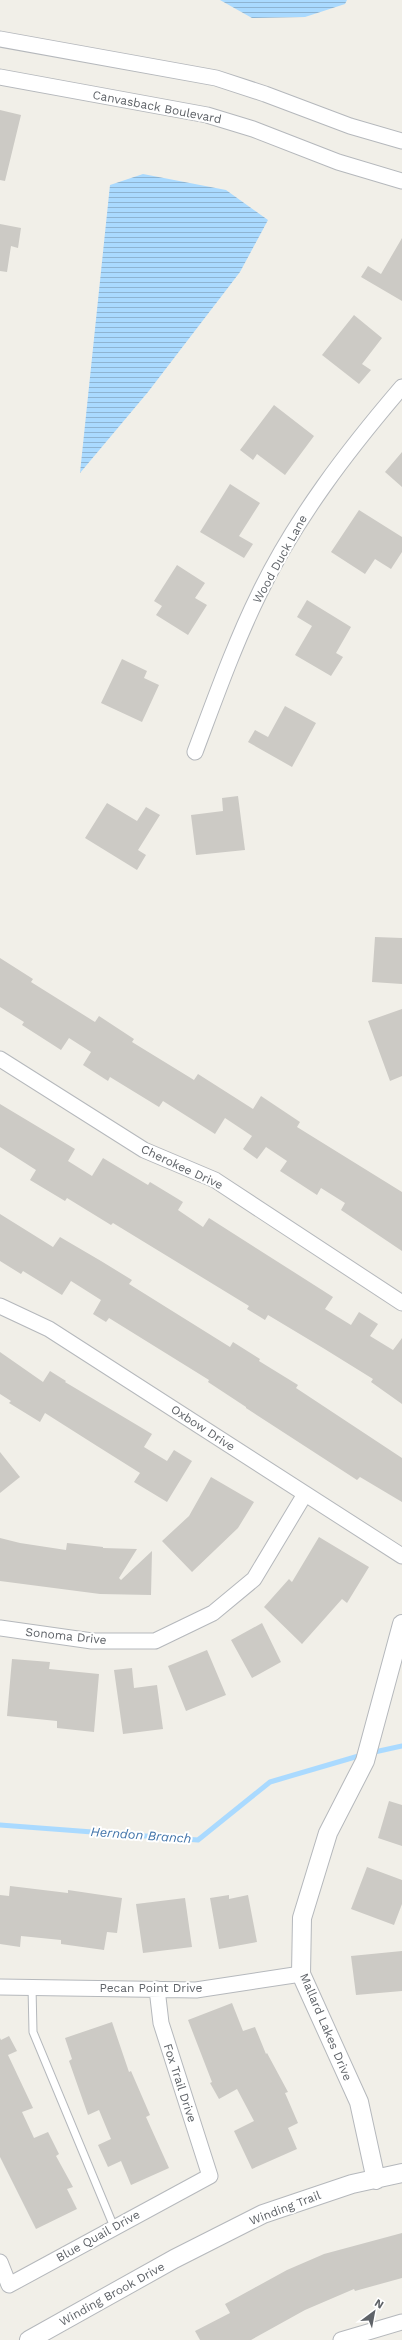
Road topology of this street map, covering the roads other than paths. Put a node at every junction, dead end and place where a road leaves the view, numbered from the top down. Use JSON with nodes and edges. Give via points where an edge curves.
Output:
{"nodes":[{"id":1,"x":0,"y":38,"type":"edge"},
{"id":2,"x":0,"y":77,"type":"edge"},
{"id":3,"x":402,"y":142,"type":"edge"},
{"id":4,"x":402,"y":180,"type":"edge"},
{"id":5,"x":402,"y":387,"type":"edge"},
{"id":6,"x":195,"y":752,"type":"dead end"},
{"id":7,"x":0,"y":1059,"type":"edge"},
{"id":8,"x":402,"y":1303,"type":"edge"},
{"id":9,"x":0,"y":1306,"type":"edge"},
{"id":10,"x":305,"y":1494,"type":"junction"},
{"id":11,"x":402,"y":1556,"type":"edge"},
{"id":12,"x":402,"y":1624,"type":"edge"},
{"id":13,"x":0,"y":1628,"type":"edge"},
{"id":14,"x":301,"y":1974,"type":"junction"},
{"id":15,"x":0,"y":1987,"type":"edge"},
{"id":16,"x":32,"y":1987,"type":"junction"},
{"id":17,"x":157,"y":1989,"type":"junction"},
{"id":18,"x":402,"y":2173,"type":"edge"},
{"id":19,"x":210,"y":2176,"type":"joint"},
{"id":20,"x":376,"y":2180,"type":"junction"},
{"id":21,"x":114,"y":2228,"type":"junction"},
{"id":22,"x":174,"y":2259,"type":"joint"},
{"id":23,"x":0,"y":2262,"type":"edge"},
{"id":24,"x":402,"y":2322,"type":"edge"},
{"id":25,"x":30,"y":2340,"type":"edge"},
{"id":26,"x":341,"y":2340,"type":"edge"}],
"edges":[{"from":1,"to":3,"type":"street","via":[[216,78]]},
{"from":2,"to":4,"type":"street","name":"Canvasback Boulevard","via":[[207,115],[253,129],[338,162]]},
{"from":5,"to":6,"type":"street","name":"Wood Duck Lane","via":[[363,432],[307,511],[259,593],[225,671]]},
{"from":7,"to":8,"type":"street","name":"Cherokee Drive","via":[[144,1150],[215,1180]]},
{"from":9,"to":10,"type":"street","name":"Oxbow Drive","via":[[49,1329]]},
{"from":10,"to":11,"type":"street","name":"Oxbow Drive"},
{"from":10,"to":13,"type":"street","name":"Sonoma Drive","via":[[254,1579],[213,1613],[155,1641],[92,1641]]},
{"from":12,"to":14,"type":"street","name":"Mallard Lakes Drive","via":[[365,1761],[328,1834],[302,1918]]},
{"from":14,"to":17,"type":"street","name":"Pecan Point Drive","via":[[196,1990]]},
{"from":14,"to":20,"type":"street","name":"Mallard Lakes Drive","via":[[359,2102]]},
{"from":15,"to":16,"type":"street","name":"Pecan Point Drive"},
{"from":16,"to":17,"type":"street","name":"Pecan Point Drive"},
{"from":16,"to":21,"type":"lane","via":[[33,2032]]},
{"from":17,"to":19,"type":"street","name":"Fox Trail Drive","via":[[161,2023]]},
{"from":18,"to":20,"type":"street","name":"Winding Trail"},
{"from":19,"to":21,"type":"street","name":"Blue Quail Drive"},
{"from":20,"to":22,"type":"street","name":"Winding Trail","via":[[352,2184],[263,2214]]},
{"from":21,"to":23,"type":"street","name":"Blue Quail Drive","via":[[9,2285]]},
{"from":22,"to":25,"type":"street","name":"Winding Brook Drive"},
{"from":24,"to":26,"type":"street"}]}
